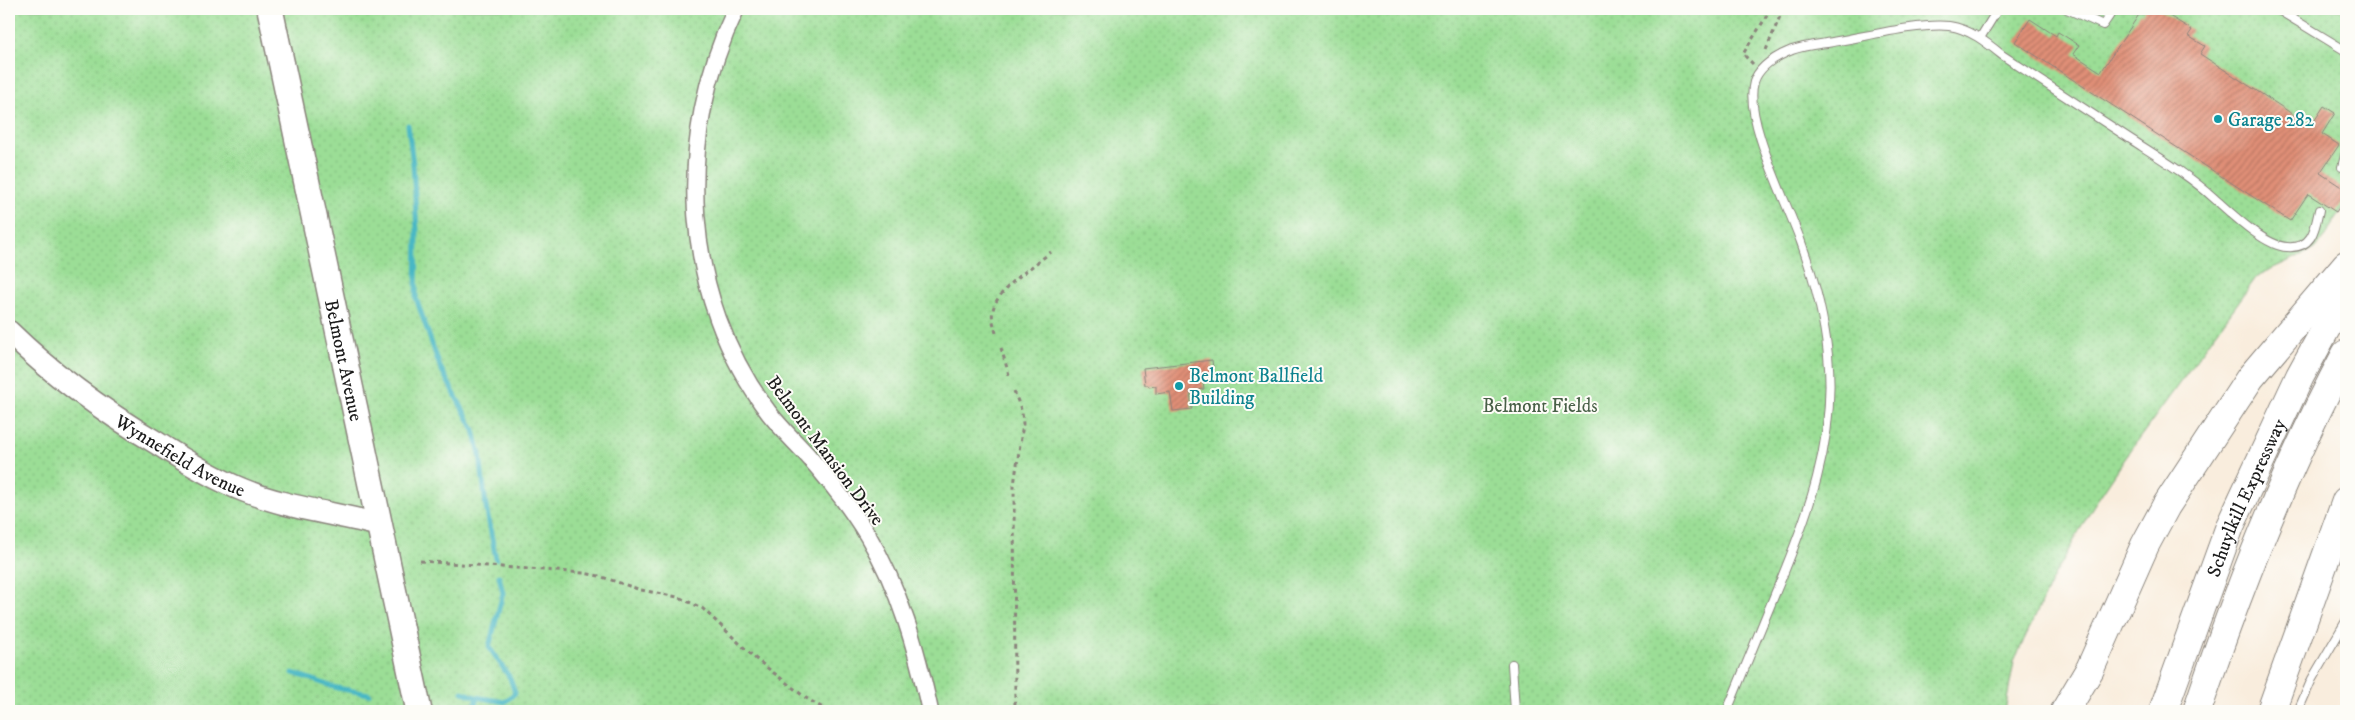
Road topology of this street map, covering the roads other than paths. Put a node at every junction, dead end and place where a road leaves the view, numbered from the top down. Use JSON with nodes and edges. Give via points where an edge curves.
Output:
{"nodes":[{"id":1,"x":270,"y":9,"type":"edge"},
{"id":2,"x":736,"y":9,"type":"edge"},
{"id":3,"x":1998,"y":9,"type":"edge"},
{"id":4,"x":2067,"y":9,"type":"edge"},
{"id":5,"x":2114,"y":9,"type":"edge"},
{"id":6,"x":2276,"y":9,"type":"edge"},
{"id":7,"x":1980,"y":38,"type":"junction"},
{"id":8,"x":2346,"y":51,"type":"edge"},
{"id":9,"x":2346,"y":152,"type":"edge"},
{"id":10,"x":2342,"y":168,"type":"dead end"},
{"id":11,"x":2320,"y":210,"type":"dead end"},
{"id":12,"x":2346,"y":266,"type":"edge"},
{"id":13,"x":2346,"y":292,"type":"edge"},
{"id":14,"x":9,"y":332,"type":"edge"},
{"id":15,"x":2346,"y":354,"type":"edge"},
{"id":16,"x":2346,"y":501,"type":"edge"},
{"id":17,"x":380,"y":525,"type":"junction"},
{"id":18,"x":2346,"y":620,"type":"edge"},
{"id":19,"x":1512,"y":664,"type":"dead end"},
{"id":20,"x":2090,"y":669,"type":"junction"},
{"id":21,"x":419,"y":711,"type":"edge"},
{"id":22,"x":930,"y":711,"type":"edge"},
{"id":23,"x":1515,"y":711,"type":"edge"},
{"id":24,"x":1727,"y":711,"type":"edge"},
{"id":25,"x":2065,"y":711,"type":"edge"},
{"id":26,"x":2076,"y":711,"type":"edge"},
{"id":27,"x":2163,"y":711,"type":"edge"},
{"id":28,"x":2197,"y":711,"type":"edge"},
{"id":29,"x":2270,"y":711,"type":"edge"},
{"id":30,"x":2298,"y":711,"type":"edge"}],
"edges":[{"from":1,"to":17,"type":"main road","name":"Belmont Avenue"},
{"from":2,"to":22,"type":"street","name":"Belmont Mansion Drive","via":[[706,88],[696,146],[695,204],[708,286],[726,336],[752,387],[769,412],[830,482],[880,557],[913,644]]},
{"from":3,"to":7,"type":"lane"},
{"from":4,"to":5,"type":"lane","via":[[2103,25]]},
{"from":6,"to":8,"type":"lane"},
{"from":7,"to":11,"type":"lane","via":[[2182,173],[2272,242],[2284,247],[2306,243],[2313,235]]},
{"from":7,"to":24,"type":"lane","via":[[1948,26],[1901,30],[1793,50],[1759,71],[1752,109],[1817,290],[1828,356],[1830,410],[1820,469],[1803,527]]},
{"from":9,"to":10,"type":"lane"},
{"from":12,"to":20,"type":"highway","via":[[2250,378],[2170,498],[2145,545]]},
{"from":13,"to":27,"type":"highway","name":"Schuylkill Expressway","via":[[2300,376],[2230,526]]},
{"from":14,"to":17,"type":"street","name":"Wynnefield Avenue","via":[[58,377],[93,402],[218,479],[279,501]]},
{"from":15,"to":28,"type":"highway","name":"Schuylkill Expressway","via":[[2288,473],[2241,588]]},
{"from":16,"to":29,"type":"highway"},
{"from":17,"to":21,"type":"main road","name":"Belmont Avenue"},
{"from":18,"to":30,"type":"lane","via":[[2312,679]]},
{"from":19,"to":23,"type":"lane"},
{"from":20,"to":25,"type":"highway"},
{"from":20,"to":26,"type":"highway"}]}
